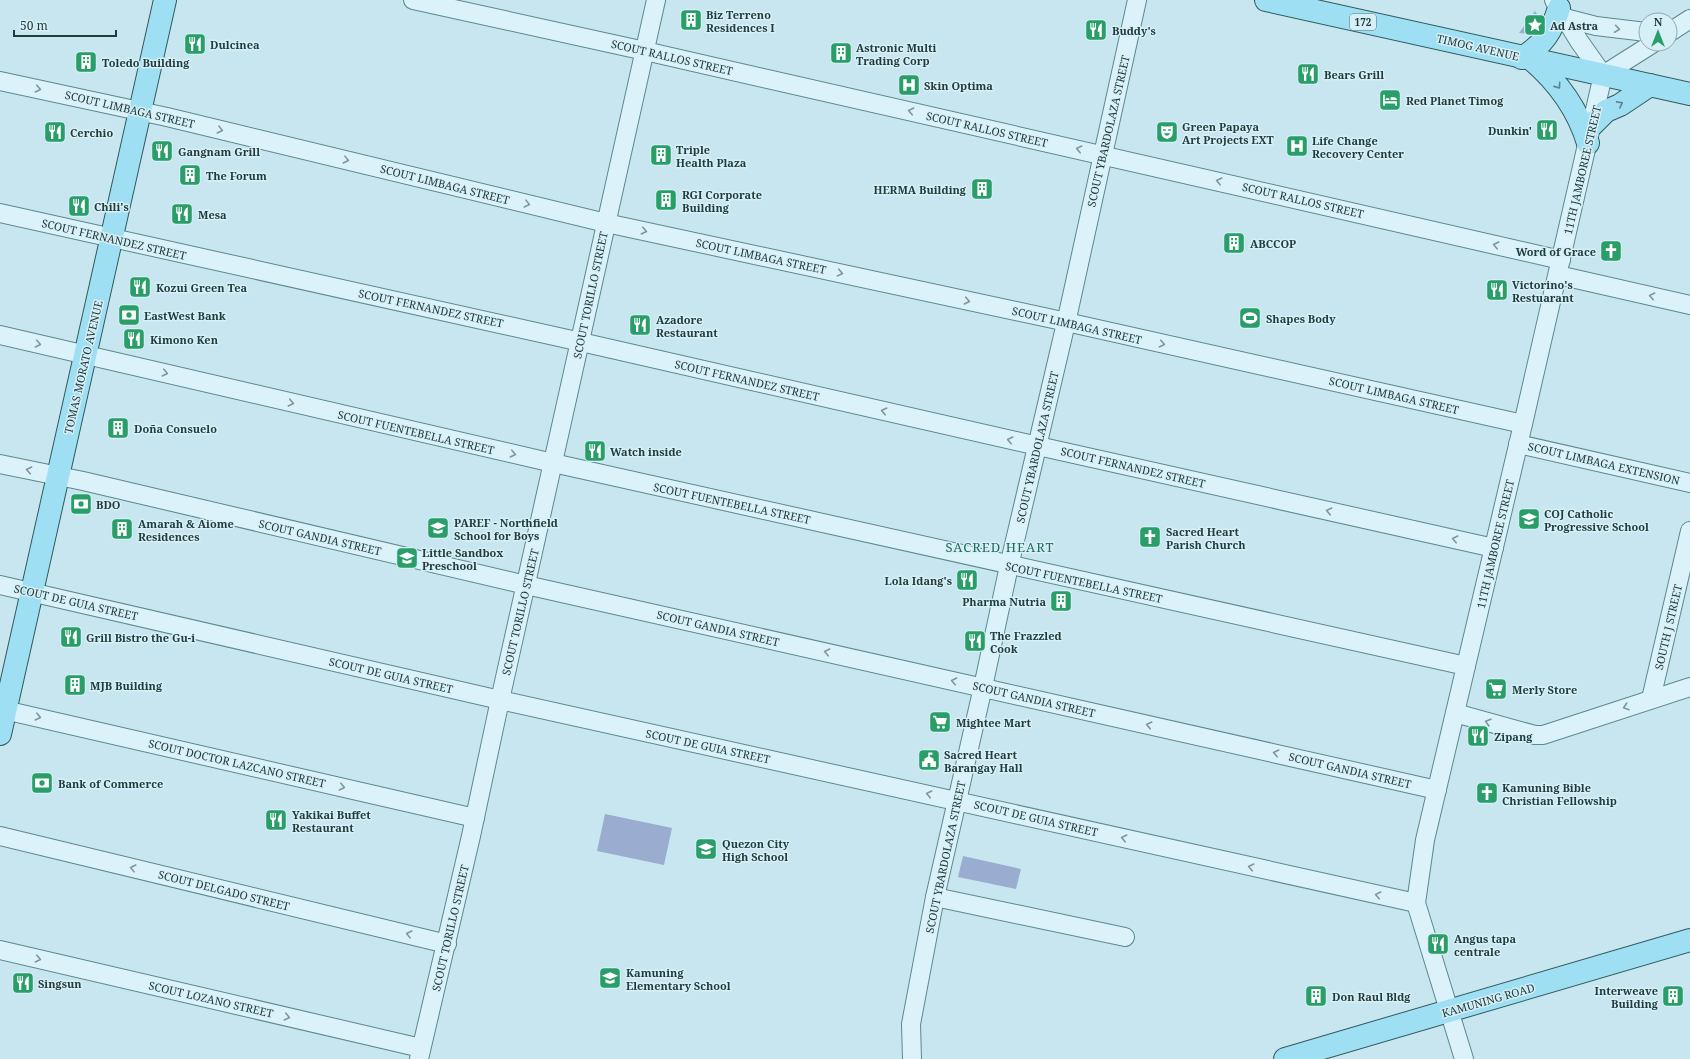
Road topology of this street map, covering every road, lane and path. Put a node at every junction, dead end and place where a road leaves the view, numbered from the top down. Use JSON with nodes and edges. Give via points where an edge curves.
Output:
{"nodes":[{"id":1,"x":165,"y":0,"type":"edge"},
{"id":2,"x":413,"y":0,"type":"edge"},
{"id":3,"x":656,"y":0,"type":"edge"},
{"id":4,"x":1137,"y":0,"type":"edge"},
{"id":5,"x":1266,"y":0,"type":"edge"},
{"id":6,"x":1559,"y":9,"type":"edge"},
{"id":7,"x":1690,"y":19,"type":"edge"},
{"id":8,"x":1678,"y":27,"type":"edge"},
{"id":9,"x":1638,"y":31,"type":"edge"},
{"id":10,"x":645,"y":51,"type":"junction"},
{"id":11,"x":1639,"y":52,"type":"edge"},
{"id":12,"x":1526,"y":58,"type":"junction"},
{"id":13,"x":1603,"y":75,"type":"junction"},
{"id":14,"x":0,"y":81,"type":"edge"},
{"id":15,"x":1650,"y":85,"type":"junction"},
{"id":16,"x":1690,"y":94,"type":"edge"},
{"id":17,"x":139,"y":111,"type":"junction"},
{"id":18,"x":1590,"y":134,"type":"junction"},
{"id":19,"x":1102,"y":155,"type":"junction"},
{"id":20,"x":0,"y":213,"type":"edge"},
{"id":21,"x":606,"y":223,"type":"junction"},
{"id":22,"x":112,"y":237,"type":"junction"},
{"id":23,"x":1560,"y":267,"type":"junction"},
{"id":24,"x":1690,"y":305,"type":"edge"},
{"id":25,"x":1066,"y":323,"type":"junction"},
{"id":26,"x":0,"y":336,"type":"edge"},
{"id":27,"x":581,"y":342,"type":"junction"},
{"id":28,"x":85,"y":354,"type":"junction"},
{"id":29,"x":1523,"y":424,"type":"junction"},
{"id":30,"x":1518,"y":444,"type":"junction"},
{"id":31,"x":1038,"y":446,"type":"junction"},
{"id":32,"x":553,"y":463,"type":"junction"},
{"id":33,"x":0,"y":464,"type":"edge"},
{"id":34,"x":58,"y":476,"type":"junction"},
{"id":35,"x":1690,"y":483,"type":"edge"},
{"id":36,"x":1690,"y":531,"type":"edge"},
{"id":37,"x":1494,"y":548,"type":"junction"},
{"id":38,"x":1009,"y":566,"type":"junction"},
{"id":39,"x":0,"y":585,"type":"edge"},
{"id":40,"x":526,"y":585,"type":"junction"},
{"id":41,"x":32,"y":591,"type":"junction"},
{"id":42,"x":1466,"y":666,"type":"junction"},
{"id":43,"x":984,"y":687,"type":"junction"},
{"id":44,"x":1690,"y":687,"type":"edge"},
{"id":45,"x":1651,"y":699,"type":"junction"},
{"id":46,"x":500,"y":700,"type":"junction"},
{"id":47,"x":3,"y":709,"type":"edge"},
{"id":48,"x":1455,"y":712,"type":"junction"},
{"id":49,"x":0,"y":734,"type":"edge"},
{"id":50,"x":1437,"y":790,"type":"junction"},
{"id":51,"x":957,"y":801,"type":"junction"},
{"id":52,"x":475,"y":818,"type":"junction"},
{"id":53,"x":0,"y":836,"type":"edge"},
{"id":54,"x":935,"y":897,"type":"junction"},
{"id":55,"x":1416,"y":904,"type":"junction"},
{"id":56,"x":1125,"y":937,"type":"dead end"},
{"id":57,"x":1690,"y":940,"type":"edge"},
{"id":58,"x":447,"y":944,"type":"junction"},
{"id":59,"x":0,"y":950,"type":"edge"},
{"id":60,"x":1449,"y":1011,"type":"junction"},
{"id":61,"x":420,"y":1054,"type":"edge"},
{"id":62,"x":912,"y":1059,"type":"edge"},
{"id":63,"x":1285,"y":1059,"type":"edge"},
{"id":64,"x":1464,"y":1059,"type":"edge"}],
"edges":[{"from":1,"to":17,"type":"main road","name":"TOMAS MORATO AVENUE"},
{"from":2,"to":10,"type":"street","name":"SCOUT RALLOS STREET"},
{"from":3,"to":10,"type":"street","name":"SCOUT TORILLO STREET"},
{"from":4,"to":19,"type":"street","name":"SCOUT YBARDOLAZA STREET"},
{"from":5,"to":12,"type":"main road","name":"TIMOG AVENUE","number":"172"},
{"from":6,"to":9,"type":"street","one_way":true,"via":[[1596,26]]},
{"from":6,"to":12,"type":"main road","via":[[1546,38]]},
{"from":6,"to":13,"type":"street"},
{"from":7,"to":8,"type":"street"},
{"from":19,"to":10,"type":"street","name":"SCOUT RALLOS STREET","one_way":true},
{"from":10,"to":21,"type":"street","name":"SCOUT TORILLO STREET"},
{"from":11,"to":13,"type":"street"},
{"from":12,"to":13,"type":"main road","name":"TIMOG AVENUE","number":"172"},
{"from":12,"to":18,"type":"main road","one_way":true,"via":[[1551,77],[1584,131]]},
{"from":13,"to":15,"type":"main road","name":"TIMOG AVENUE","number":"172"},
{"from":13,"to":18,"type":"street","name":"11TH JAMBOREE STREET"},
{"from":14,"to":17,"type":"street","name":"SCOUT LIMBAGA STREET","one_way":true},
{"from":15,"to":16,"type":"main road","name":"TIMOG AVENUE","number":"172"},
{"from":18,"to":15,"type":"main road","one_way":true,"via":[[1606,111]]},
{"from":17,"to":21,"type":"street","name":"SCOUT LIMBAGA STREET","one_way":true},
{"from":17,"to":22,"type":"main road","name":"TOMAS MORATO AVENUE"},
{"from":18,"to":23,"type":"street","name":"11TH JAMBOREE STREET"},
{"from":23,"to":19,"type":"street","name":"SCOUT RALLOS STREET","one_way":true},
{"from":19,"to":25,"type":"street","name":"SCOUT YBARDOLAZA STREET"},
{"from":20,"to":22,"type":"street","name":"SCOUT FERNANDEZ STREET"},
{"from":21,"to":25,"type":"street","name":"SCOUT LIMBAGA STREET","one_way":true},
{"from":21,"to":27,"type":"street","name":"SCOUT TORILLO STREET"},
{"from":22,"to":27,"type":"street","name":"SCOUT FERNANDEZ STREET"},
{"from":22,"to":28,"type":"main road","name":"TOMAS MORATO AVENUE"},
{"from":24,"to":23,"type":"street","name":"SCOUT RALLOS STREET","one_way":true},
{"from":23,"to":29,"type":"street","name":"11TH JAMBOREE STREET"},
{"from":25,"to":29,"type":"street","name":"SCOUT LIMBAGA STREET","one_way":true},
{"from":25,"to":31,"type":"street","name":"SCOUT YBARDOLAZA STREET"},
{"from":26,"to":28,"type":"street","name":"SCOUT FUENTEBELLA STREET","one_way":true},
{"from":31,"to":27,"type":"street","name":"SCOUT FERNANDEZ STREET","one_way":true},
{"from":27,"to":32,"type":"street","name":"SCOUT TORILLO STREET"},
{"from":28,"to":32,"type":"street","name":"SCOUT FUENTEBELLA STREET","one_way":true},
{"from":28,"to":34,"type":"main road","name":"TOMAS MORATO AVENUE"},
{"from":29,"to":30,"type":"street","name":"11TH JAMBOREE STREET"},
{"from":30,"to":35,"type":"street","name":"SCOUT LIMBAGA EXTENSION"},
{"from":30,"to":37,"type":"street","name":"11TH JAMBOREE STREET"},
{"from":37,"to":31,"type":"street","name":"SCOUT FERNANDEZ STREET","one_way":true},
{"from":31,"to":38,"type":"street","name":"SCOUT YBARDOLAZA STREET"},
{"from":32,"to":38,"type":"street","name":"SCOUT FUENTEBELLA STREET"},
{"from":32,"to":40,"type":"street","name":"SCOUT TORILLO STREET"},
{"from":34,"to":33,"type":"street","name":"SCOUT GANDIA STREET","one_way":true},
{"from":34,"to":40,"type":"street","name":"SCOUT GANDIA STREET"},
{"from":34,"to":41,"type":"main road","name":"TOMAS MORATO AVENUE"},
{"from":36,"to":45,"type":"street","name":"SOUTH J STREET"},
{"from":37,"to":42,"type":"street","name":"11TH JAMBOREE STREET"},
{"from":38,"to":42,"type":"street","name":"SCOUT FUENTEBELLA STREET"},
{"from":38,"to":43,"type":"street","name":"SCOUT YBARDOLAZA STREET"},
{"from":39,"to":41,"type":"street","name":"SCOUT DE GUIA STREET"},
{"from":43,"to":40,"type":"street","name":"SCOUT GANDIA STREET","one_way":true},
{"from":40,"to":46,"type":"street","name":"SCOUT TORILLO STREET"},
{"from":41,"to":46,"type":"street","name":"SCOUT DE GUIA STREET"},
{"from":41,"to":47,"type":"main road","name":"TOMAS MORATO AVENUE"},
{"from":42,"to":48,"type":"street","name":"11TH JAMBOREE STREET"},
{"from":50,"to":43,"type":"street","name":"SCOUT GANDIA STREET","one_way":true},
{"from":43,"to":51,"type":"street","name":"SCOUT YBARDOLAZA STREET"},
{"from":44,"to":45,"type":"street"},
{"from":45,"to":48,"type":"street","one_way":true,"via":[[1543,735],[1535,735]]},
{"from":51,"to":46,"type":"street","name":"SCOUT DE GUIA STREET","one_way":true},
{"from":46,"to":52,"type":"street","name":"SCOUT TORILLO STREET"},
{"from":47,"to":49,"type":"main road","name":"TOMAS MORATO AVENUE"},
{"from":47,"to":52,"type":"street","name":"SCOUT DOCTOR LAZCANO STREET","one_way":true},
{"from":48,"to":50,"type":"street","name":"11TH JAMBOREE STREET"},
{"from":50,"to":55,"type":"street","name":"11TH JAMBOREE STREET","via":[[1425,840]]},
{"from":51,"to":54,"type":"street","name":"SCOUT YBARDOLAZA STREET"},
{"from":55,"to":51,"type":"street","name":"SCOUT DE GUIA STREET","one_way":true},
{"from":52,"to":58,"type":"street","name":"SCOUT TORILLO STREET"},
{"from":58,"to":53,"type":"street","name":"SCOUT DELGADO STREET","one_way":true},
{"from":54,"to":56,"type":"street"},
{"from":54,"to":62,"type":"street","name":"SCOUT YBARDOLAZA STREET","via":[[911,1024]]},
{"from":55,"to":60,"type":"street","name":"11TH JAMBOREE STREET"},
{"from":57,"to":60,"type":"main road","name":"KAMUNING ROAD"},
{"from":58,"to":61,"type":"street","name":"SCOUT TORILLO STREET"},
{"from":59,"to":61,"type":"street","name":"SCOUT LOZANO STREET","one_way":true},
{"from":60,"to":63,"type":"main road","name":"KAMUNING ROAD"},
{"from":60,"to":64,"type":"street","name":"11TH JAMBOREE STREET"}]}
